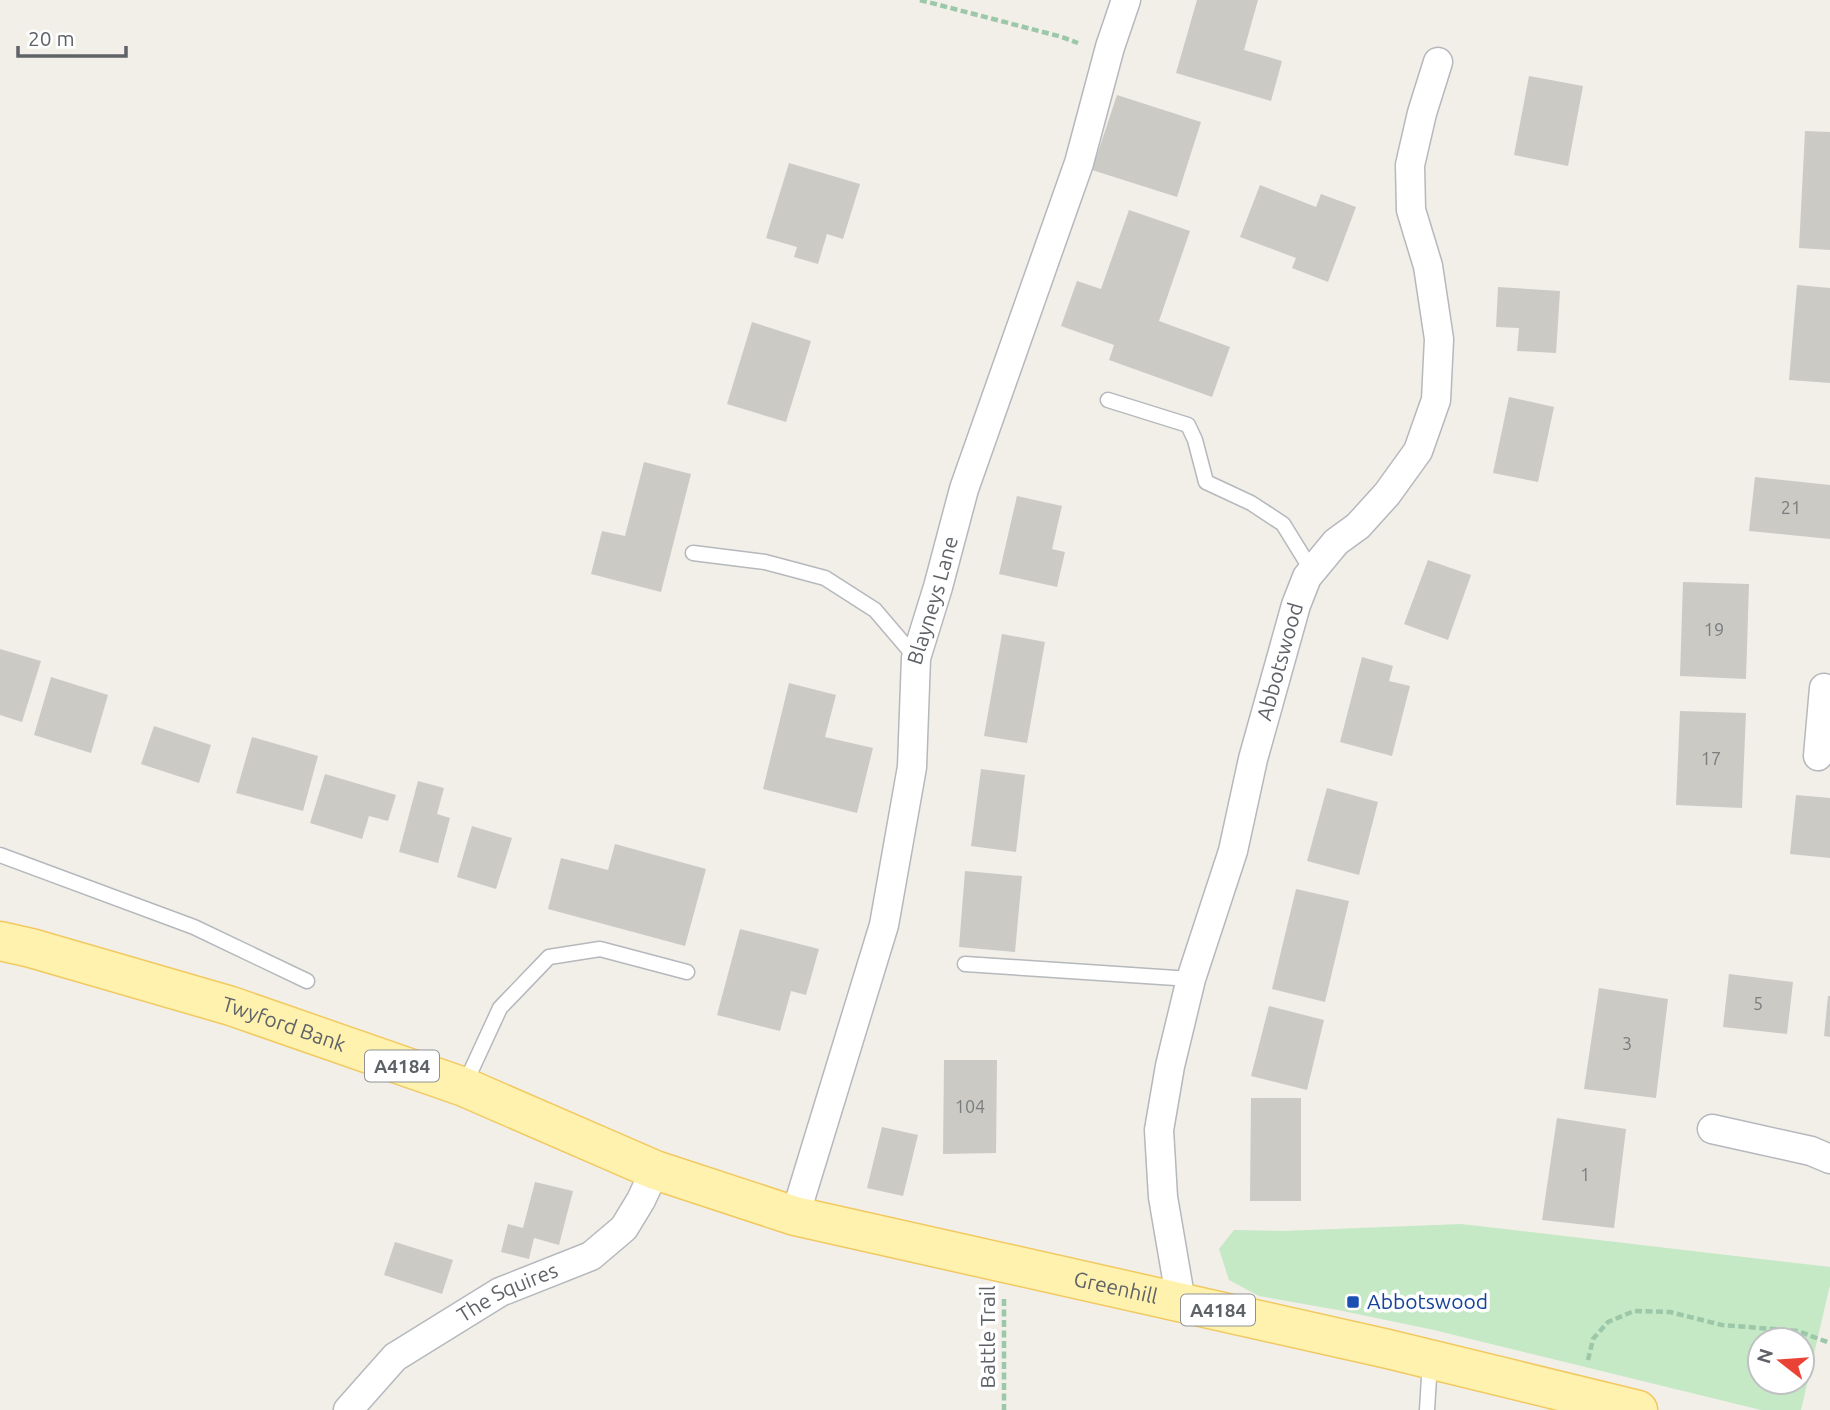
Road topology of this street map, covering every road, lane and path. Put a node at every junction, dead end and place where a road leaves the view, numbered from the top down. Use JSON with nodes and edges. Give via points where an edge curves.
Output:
{"nodes":[{"id":1,"x":920,"y":0,"type":"edge"},
{"id":2,"x":1126,"y":0,"type":"edge"},
{"id":3,"x":1110,"y":47,"type":"junction"},
{"id":4,"x":1438,"y":62,"type":"dead end"},
{"id":5,"x":1108,"y":400,"type":"dead end"},
{"id":6,"x":693,"y":553,"type":"dead end"},
{"id":7,"x":1312,"y":571,"type":"junction"},
{"id":8,"x":916,"y":658,"type":"junction"},
{"id":9,"x":1824,"y":688,"type":"dead end"},
{"id":10,"x":1826,"y":726,"type":"edge"},
{"id":11,"x":1818,"y":756,"type":"dead end"},
{"id":12,"x":0,"y":855,"type":"edge"},
{"id":13,"x":0,"y":941,"type":"edge"},
{"id":14,"x":965,"y":964,"type":"dead end"},
{"id":15,"x":687,"y":972,"type":"dead end"},
{"id":16,"x":1191,"y":979,"type":"junction"},
{"id":17,"x":307,"y":981,"type":"dead end"},
{"id":18,"x":464,"y":1087,"type":"junction"},
{"id":19,"x":1712,"y":1129,"type":"dead end"},
{"id":20,"x":1830,"y":1159,"type":"edge"},
{"id":21,"x":655,"y":1170,"type":"junction"},
{"id":22,"x":796,"y":1216,"type":"junction"},
{"id":23,"x":1004,"y":1264,"type":"junction"},
{"id":24,"x":1181,"y":1302,"type":"junction"},
{"id":25,"x":1830,"y":1343,"type":"edge"},
{"id":26,"x":1430,"y":1359,"type":"junction"},
{"id":27,"x":1580,"y":1397,"type":"junction"},
{"id":28,"x":348,"y":1410,"type":"edge"},
{"id":29,"x":1004,"y":1410,"type":"edge"},
{"id":30,"x":1427,"y":1410,"type":"edge"},
{"id":31,"x":1639,"y":1410,"type":"edge"}],
"edges":[{"from":1,"to":3,"type":"path","via":[[1087,47]]},
{"from":2,"to":3,"type":"street","name":"Blayneys Lane"},
{"from":3,"to":8,"type":"street","name":"Blayneys Lane","via":[[1079,163],[964,489]]},
{"from":4,"to":7,"type":"street","name":"Abbotswood","via":[[1410,166],[1411,210],[1428,266],[1439,339],[1436,400],[1418,451],[1395,483]]},
{"from":5,"to":7,"type":"lane","via":[[1188,425],[1206,482],[1283,524]]},
{"from":6,"to":8,"type":"lane","via":[[765,562],[825,578],[875,610]]},
{"from":7,"to":16,"type":"street","name":"Abbotswood","via":[[1296,605],[1233,851]]},
{"from":8,"to":22,"type":"street","name":"Blayneys Lane","via":[[912,767],[884,925]]},
{"from":9,"to":10,"type":"street"},
{"from":10,"to":11,"type":"street"},
{"from":12,"to":17,"type":"lane","via":[[194,927]]},
{"from":13,"to":18,"type":"main road","name":"Twyford Bank","number":"A4184","via":[[231,1006]]},
{"from":14,"to":16,"type":"lane"},
{"from":15,"to":18,"type":"lane","via":[[600,949],[549,957],[500,1007]]},
{"from":16,"to":24,"type":"street","name":"Abbotswood","via":[[1160,1130],[1163,1197]]},
{"from":18,"to":21,"type":"main road","name":"Twyford Bank","number":"A4184"},
{"from":19,"to":20,"type":"street"},
{"from":21,"to":22,"type":"main road","name":"Twyford Bank","number":"A4184"},
{"from":21,"to":28,"type":"street","name":"The Squires","via":[[624,1228],[591,1256],[500,1292],[395,1357]]},
{"from":22,"to":23,"type":"main road","name":"Greenhill","number":"A4184"},
{"from":23,"to":24,"type":"main road","name":"Greenhill","number":"A4184"},
{"from":23,"to":29,"type":"path","name":"Battle Trail"},
{"from":24,"to":26,"type":"main road","name":"Greenhill","number":"A4184"},
{"from":25,"to":27,"type":"path","via":[[1798,1331],[1722,1325],[1670,1311],[1634,1311],[1608,1322],[1593,1339]]},
{"from":26,"to":27,"type":"main road","name":"Greenhill","number":"A4184"},
{"from":26,"to":30,"type":"lane"},
{"from":27,"to":31,"type":"main road","name":"Greenhill","number":"A4184"}]}
